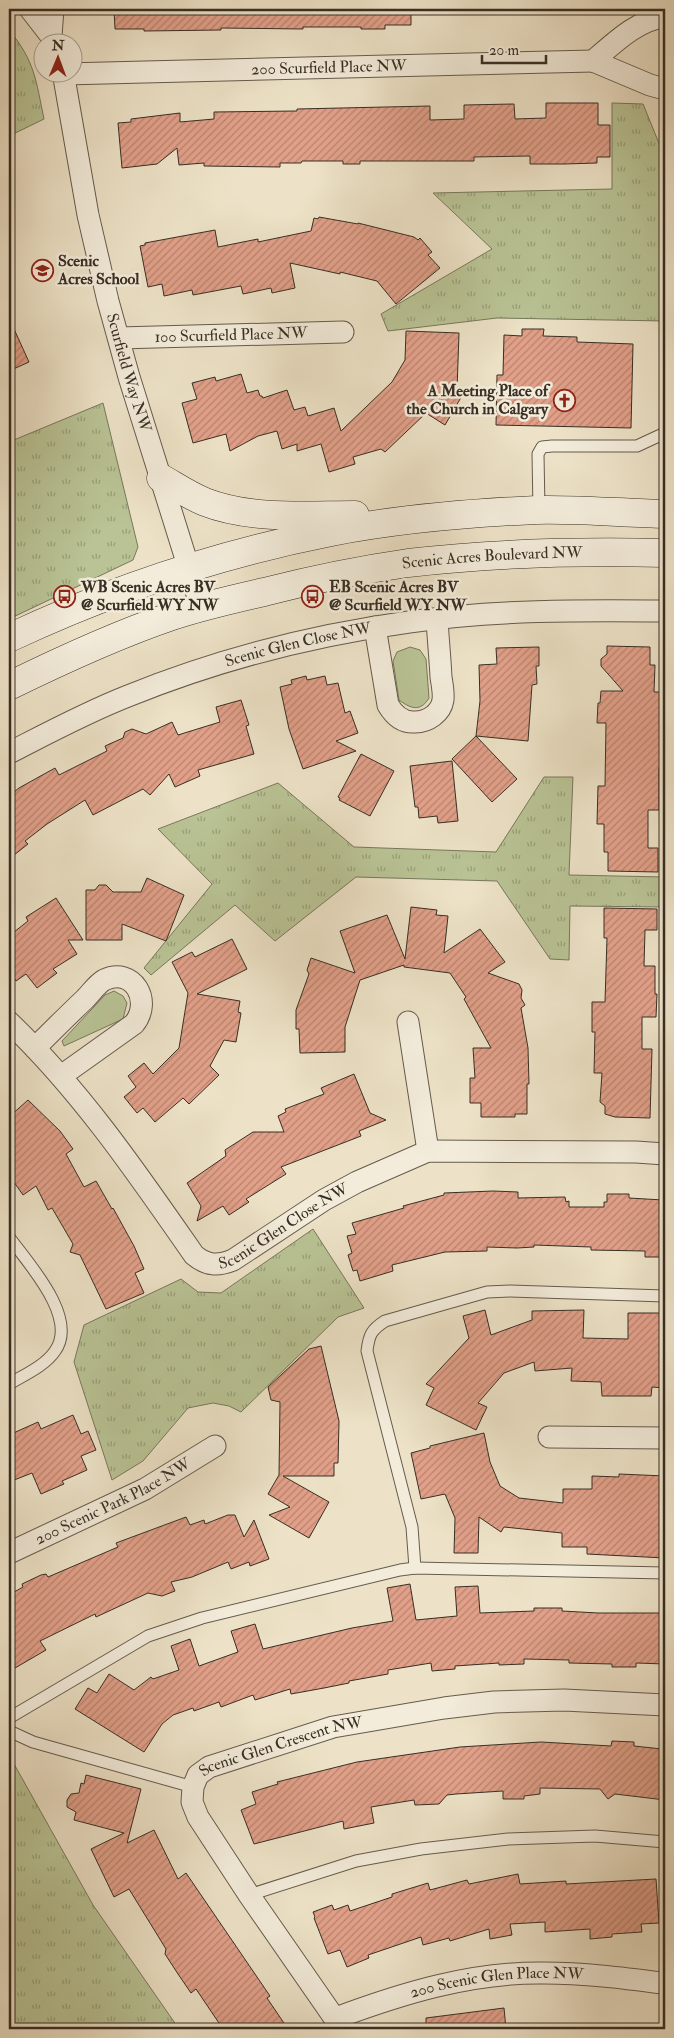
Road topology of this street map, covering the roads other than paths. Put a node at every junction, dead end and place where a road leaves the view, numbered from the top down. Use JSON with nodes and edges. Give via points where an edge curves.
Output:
{"nodes":[{"id":1,"x":30,"y":9,"type":"edge"},
{"id":2,"x":53,"y":9,"type":"edge"},
{"id":3,"x":665,"y":17,"type":"edge"},
{"id":4,"x":47,"y":32,"type":"edge"},
{"id":5,"x":52,"y":32,"type":"edge"},
{"id":6,"x":593,"y":61,"type":"junction"},
{"id":7,"x":82,"y":73,"type":"edge"},
{"id":8,"x":66,"y":82,"type":"edge"},
{"id":9,"x":665,"y":88,"type":"edge"},
{"id":10,"x":343,"y":332,"type":"dead end"},
{"id":11,"x":119,"y":338,"type":"junction"},
{"id":12,"x":665,"y":433,"type":"edge"},
{"id":13,"x":161,"y":478,"type":"junction"},
{"id":14,"x":539,"y":510,"type":"junction"},
{"id":15,"x":665,"y":514,"type":"edge"},
{"id":16,"x":388,"y":523,"type":"junction"},
{"id":17,"x":665,"y":553,"type":"edge"},
{"id":18,"x":190,"y":568,"type":"junction"},
{"id":19,"x":201,"y":607,"type":"junction"},
{"id":20,"x":665,"y":611,"type":"edge"},
{"id":21,"x":437,"y":618,"type":"junction"},
{"id":22,"x":375,"y":627,"type":"junction"},
{"id":23,"x":9,"y":638,"type":"edge"},
{"id":24,"x":9,"y":686,"type":"edge"},
{"id":25,"x":9,"y":753,"type":"edge"},
{"id":26,"x":9,"y":1022,"type":"edge"},
{"id":27,"x":408,"y":1022,"type":"dead end"},
{"id":28,"x":36,"y":1048,"type":"junction"},
{"id":29,"x":61,"y":1076,"type":"junction"},
{"id":30,"x":428,"y":1151,"type":"junction"},
{"id":31,"x":665,"y":1154,"type":"edge"},
{"id":32,"x":9,"y":1237,"type":"edge"},
{"id":33,"x":665,"y":1296,"type":"edge"},
{"id":34,"x":9,"y":1384,"type":"edge"},
{"id":35,"x":550,"y":1437,"type":"dead end"},
{"id":36,"x":665,"y":1438,"type":"edge"},
{"id":37,"x":215,"y":1446,"type":"dead end"},
{"id":38,"x":9,"y":1553,"type":"edge"},
{"id":39,"x":415,"y":1568,"type":"junction"},
{"id":40,"x":665,"y":1573,"type":"edge"},
{"id":41,"x":665,"y":1705,"type":"edge"},
{"id":42,"x":9,"y":1718,"type":"edge"},
{"id":43,"x":9,"y":1731,"type":"edge"},
{"id":44,"x":192,"y":1787,"type":"junction"},
{"id":45,"x":665,"y":1842,"type":"edge"},
{"id":46,"x":249,"y":1895,"type":"junction"},
{"id":47,"x":662,"y":1983,"type":"dead end"},
{"id":48,"x":339,"y":2024,"type":"edge"}],
"edges":[{"from":1,"to":4,"type":"street"},
{"from":2,"to":5,"type":"street"},
{"from":3,"to":6,"type":"street","via":[[652,18],[640,25]]},
{"from":6,"to":7,"type":"street","name":"200 Scurfield Place NW"},
{"from":6,"to":9,"type":"street","name":"200 Scurfield Place NW"},
{"from":8,"to":11,"type":"street","name":"Scurfield Way NW","via":[[88,215]]},
{"from":10,"to":11,"type":"street","name":"100 Scurfield Place NW"},
{"from":11,"to":13,"type":"street","name":"Scurfield Way NW"},
{"from":12,"to":14,"type":"lane","via":[[637,446],[542,447],[538,454]]},
{"from":13,"to":16,"type":"street","via":[[205,502],[238,510],[295,515],[358,515]]},
{"from":13,"to":18,"type":"street","name":"Scurfield Way NW"},
{"from":14,"to":15,"type":"street"},
{"from":14,"to":16,"type":"street"},
{"from":16,"to":18,"type":"street","via":[[293,540]]},
{"from":17,"to":19,"type":"street","name":"Scenic Acres Boulevard NW","via":[[530,554],[408,563],[324,577]]},
{"from":18,"to":19,"type":"street","name":"Scurfield Way NW"},
{"from":18,"to":23,"type":"street","via":[[96,600]]},
{"from":19,"to":24,"type":"street","name":"Scenic Acres Boulevard NW","via":[[102,643]]},
{"from":20,"to":21,"type":"street","name":"Scenic Glen Close NW","via":[[571,610]]},
{"from":21,"to":22,"type":"street","name":"Scenic Glen Close NW"},
{"from":21,"to":22,"type":"street","via":[[443,700],[434,715],[418,722],[400,719],[388,705]]},
{"from":22,"to":25,"type":"street","name":"Scenic Glen Close NW","via":[[279,647],[155,686],[100,707]]},
{"from":26,"to":28,"type":"street","name":"Scenic Glen Close NW"},
{"from":27,"to":30,"type":"street"},
{"from":28,"to":29,"type":"street","name":"Scenic Glen Close NW"},
{"from":28,"to":29,"type":"street","via":[[102,981],[119,977],[135,985],[143,1000],[140,1018]]},
{"from":29,"to":30,"type":"street","name":"Scenic Glen Close NW","via":[[127,1158],[202,1262],[222,1264],[233,1260],[324,1200]]},
{"from":30,"to":31,"type":"street","name":"Scenic Glen Close NW"},
{"from":32,"to":34,"type":"lane","via":[[40,1278],[56,1305],[62,1324],[61,1342],[55,1352]]},
{"from":33,"to":39,"type":"lane","via":[[487,1292],[385,1321],[376,1328],[368,1337],[367,1351],[412,1527]]},
{"from":35,"to":36,"type":"street"},
{"from":37,"to":38,"type":"street","name":"200 Scenic Park Place NW","via":[[145,1489]]},
{"from":39,"to":40,"type":"lane"},
{"from":39,"to":42,"type":"lane","via":[[211,1616],[148,1636]]},
{"from":41,"to":44,"type":"street","name":"Scenic Glen Crescent NW","via":[[564,1700],[494,1702],[333,1727],[209,1767],[198,1775]]},
{"from":43,"to":44,"type":"lane","via":[[33,1742]]},
{"from":44,"to":46,"type":"street","name":"Scenic Glen Crescent NW","via":[[192,1802],[198,1817]]},
{"from":45,"to":46,"type":"lane","via":[[595,1836],[508,1839],[420,1849],[356,1861]]},
{"from":46,"to":48,"type":"street","name":"Scenic Glen Crescent NW"},
{"from":47,"to":48,"type":"street","name":"200 Scenic Glen Place NW","via":[[596,1975],[488,1976],[407,1992]]}]}
